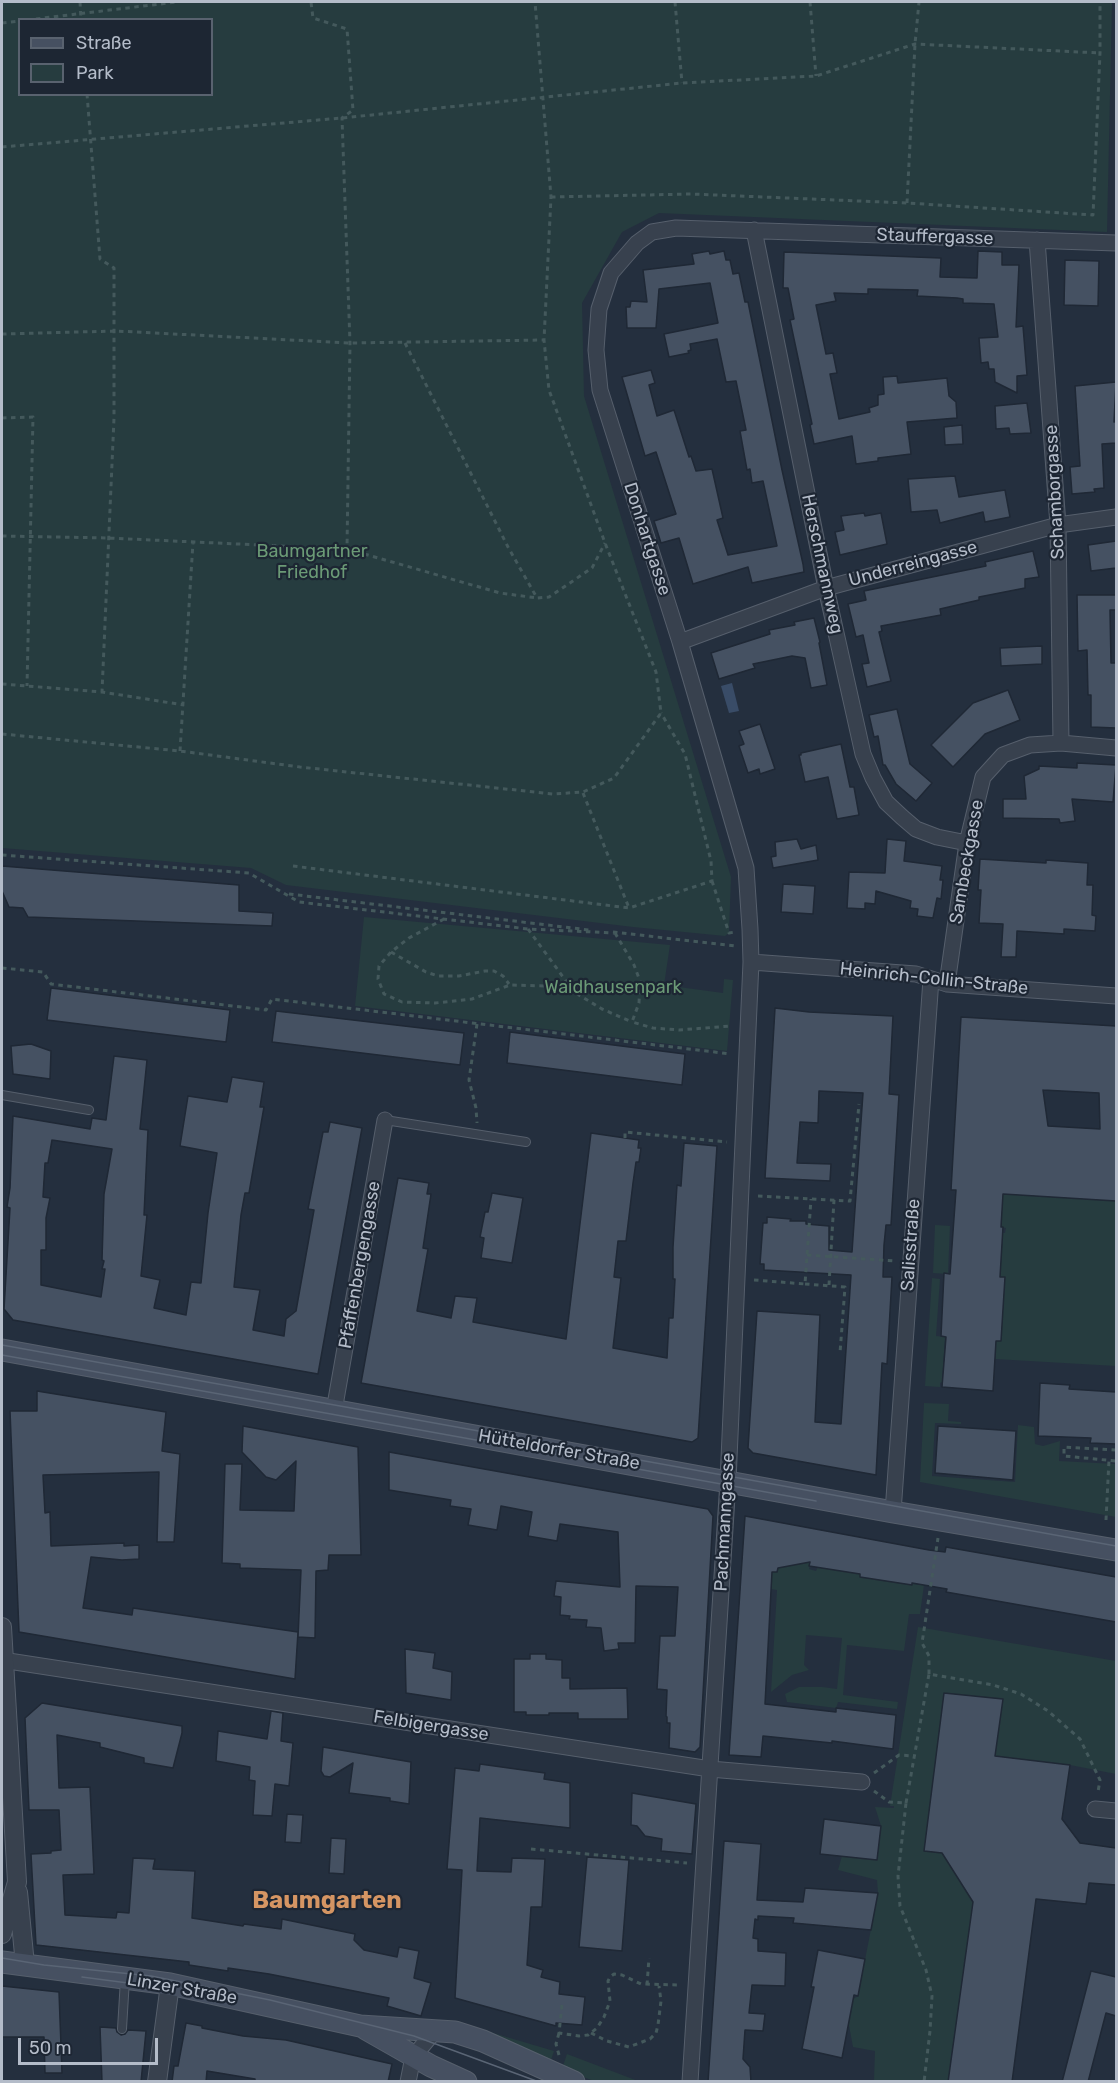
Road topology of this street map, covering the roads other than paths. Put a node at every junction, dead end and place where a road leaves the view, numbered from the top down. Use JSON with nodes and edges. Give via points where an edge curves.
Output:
{"nodes":[{"id":1,"x":754,"y":230,"type":"junction"},
{"id":2,"x":1036,"y":240,"type":"junction"},
{"id":3,"x":1116,"y":243,"type":"edge"},
{"id":4,"x":1116,"y":516,"type":"edge"},
{"id":5,"x":1059,"y":525,"type":"junction"},
{"id":6,"x":826,"y":588,"type":"junction"},
{"id":7,"x":680,"y":642,"type":"junction"},
{"id":8,"x":1061,"y":743,"type":"junction"},
{"id":9,"x":1116,"y":748,"type":"edge"},
{"id":10,"x":967,"y":843,"type":"junction"},
{"id":11,"x":751,"y":962,"type":"junction"},
{"id":12,"x":931,"y":979,"type":"junction"},
{"id":13,"x":947,"y":984,"type":"junction"},
{"id":14,"x":1116,"y":996,"type":"edge"},
{"id":15,"x":2,"y":1095,"type":"edge"},
{"id":16,"x":89,"y":1110,"type":"dead end"},
{"id":17,"x":385,"y":1119,"type":"joint"},
{"id":18,"x":526,"y":1142,"type":"dead end"},
{"id":19,"x":2,"y":1350,"type":"edge"},
{"id":20,"x":334,"y":1410,"type":"junction"},
{"id":21,"x":728,"y":1481,"type":"junction"},
{"id":22,"x":892,"y":1512,"type":"junction"},
{"id":23,"x":1116,"y":1550,"type":"edge"},
{"id":24,"x":2,"y":1627,"type":"edge"},
{"id":25,"x":2,"y":1660,"type":"edge"},
{"id":26,"x":710,"y":1769,"type":"junction"},
{"id":27,"x":862,"y":1782,"type":"road end"},
{"id":28,"x":1095,"y":1809,"type":"road end"},
{"id":29,"x":1116,"y":1811,"type":"edge"},
{"id":30,"x":17,"y":1882,"type":"junction"},
{"id":31,"x":2,"y":1934,"type":"edge"},
{"id":32,"x":2,"y":1962,"type":"edge"},
{"id":33,"x":25,"y":1965,"type":"junction"},
{"id":34,"x":125,"y":1978,"type":"junction"},
{"id":35,"x":170,"y":1984,"type":"junction"},
{"id":36,"x":360,"y":2026,"type":"junction"},
{"id":37,"x":122,"y":2029,"type":"dead end"},
{"id":38,"x":434,"y":2032,"type":"junction"},
{"id":39,"x":413,"y":2056,"type":"junction"},
{"id":40,"x":570,"y":2080,"type":"edge"},
{"id":41,"x":157,"y":2082,"type":"edge"},
{"id":42,"x":408,"y":2082,"type":"edge"},
{"id":43,"x":465,"y":2082,"type":"edge"},
{"id":44,"x":690,"y":2082,"type":"edge"}],
"edges":[{"from":1,"to":2,"type":"street","name":"Stauffergasse"},
{"from":1,"to":6,"type":"street","name":"Herschmannweg"},
{"from":1,"to":7,"type":"street","name":"Donhartgasse","via":[[676,228],[652,232],[611,273],[599,309],[596,350],[600,390]]},
{"from":2,"to":3,"type":"street","name":"Stauffergasse"},
{"from":2,"to":5,"type":"street","name":"Schamborgasse"},
{"from":4,"to":5,"type":"street","name":"Underreingasse"},
{"from":5,"to":6,"type":"street","name":"Underreingasse"},
{"from":5,"to":8,"type":"street","name":"Schamborgasse"},
{"from":6,"to":7,"type":"street","name":"Underreingasse"},
{"from":6,"to":10,"type":"street","name":"Herschmannweg","via":[[863,754],[877,786],[886,802],[916,828]]},
{"from":7,"to":11,"type":"street","name":"Donhartgasse","via":[[746,868]]},
{"from":8,"to":9,"type":"street","name":"Sambeckgasse"},
{"from":8,"to":10,"type":"street","name":"Sambeckgasse","via":[[1030,745],[1003,755],[983,777]]},
{"from":10,"to":13,"type":"street","name":"Sambeckgasse"},
{"from":11,"to":12,"type":"street","name":"Heinrich-Collin-Straße","via":[[916,974]]},
{"from":11,"to":21,"type":"street","name":"Pachmanngasse"},
{"from":12,"to":13,"type":"street","name":"Heinrich-Collin-Straße"},
{"from":12,"to":22,"type":"street","name":"Salisstraße"},
{"from":13,"to":14,"type":"street","name":"Heinrich-Collin-Straße"},
{"from":15,"to":16,"type":"lane"},
{"from":17,"to":18,"type":"lane"},
{"from":17,"to":20,"type":"street","name":"Pfaffenbergengasse"},
{"from":19,"to":20,"type":"main road","name":"Hütteldorfer Straße"},
{"from":20,"to":21,"type":"main road","name":"Hütteldorfer Straße"},
{"from":21,"to":22,"type":"main road","name":"Hütteldorfer Straße"},
{"from":21,"to":26,"type":"street","name":"Pachmanngasse"},
{"from":22,"to":23,"type":"main road","name":"Hütteldorfer Straße"},
{"from":24,"to":25,"type":"street"},
{"from":25,"to":26,"type":"street","name":"Felbigergasse"},
{"from":25,"to":30,"type":"street"},
{"from":26,"to":27,"type":"street","name":"Felbigergasse"},
{"from":26,"to":44,"type":"street","name":"Pachmanngasse"},
{"from":28,"to":29,"type":"street"},
{"from":30,"to":31,"type":"street"},
{"from":30,"to":33,"type":"street"},
{"from":32,"to":33,"type":"main road","name":"Linzer Straße"},
{"from":33,"to":34,"type":"main road","name":"Linzer Straße"},
{"from":34,"to":35,"type":"main road","name":"Linzer Straße"},
{"from":34,"to":37,"type":"lane"},
{"from":35,"to":36,"type":"main road","name":"Linzer Straße"},
{"from":35,"to":41,"type":"street"},
{"from":36,"to":38,"type":"main road","name":"Linzer Straße"},
{"from":36,"to":39,"type":"main road","name":"Linzer Straße"},
{"from":38,"to":39,"type":"street"},
{"from":38,"to":40,"type":"main road","name":"Linzer Straße","via":[[455,2032],[483,2041]]},
{"from":39,"to":42,"type":"street"},
{"from":39,"to":43,"type":"main road","name":"Linzer Straße"}]}
